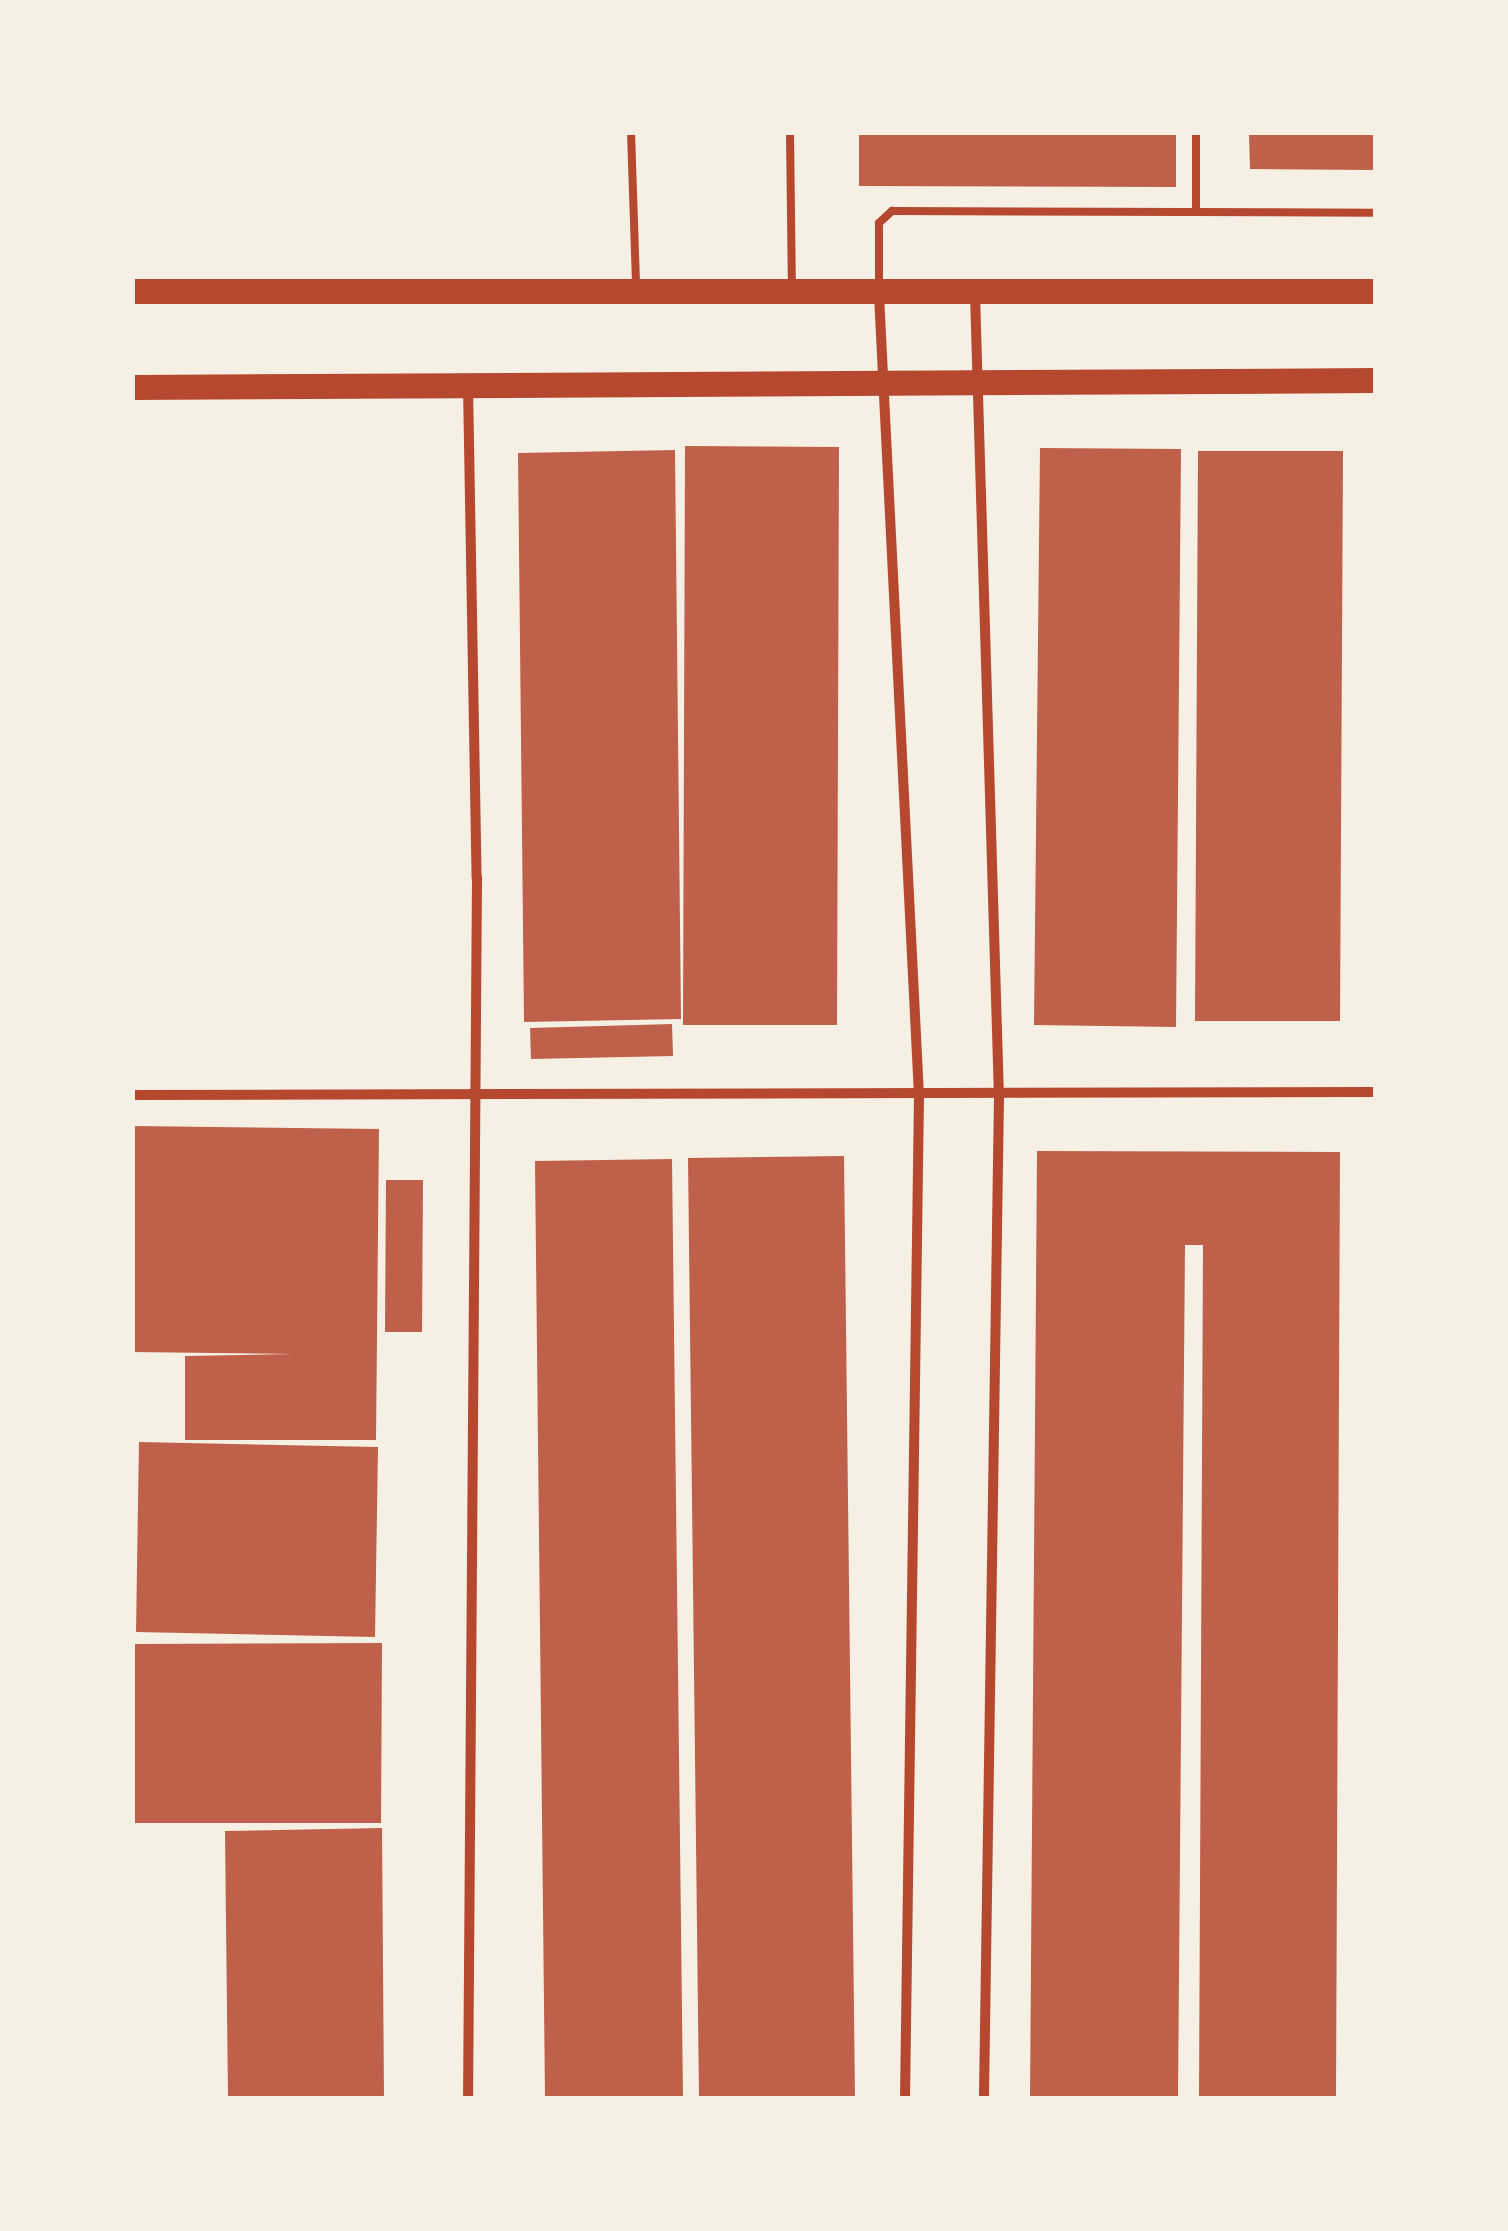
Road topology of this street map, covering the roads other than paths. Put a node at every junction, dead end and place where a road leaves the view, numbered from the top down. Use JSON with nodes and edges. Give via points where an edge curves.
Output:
{"nodes":[{"id":1,"x":631,"y":132,"type":"edge"},
{"id":2,"x":790,"y":132,"type":"edge"},
{"id":3,"x":1196,"y":132,"type":"edge"},
{"id":4,"x":1196,"y":212,"type":"junction"},
{"id":5,"x":1376,"y":213,"type":"edge"},
{"id":6,"x":636,"y":290,"type":"junction"},
{"id":7,"x":132,"y":291,"type":"edge"},
{"id":8,"x":1376,"y":291,"type":"edge"},
{"id":9,"x":792,"y":293,"type":"junction"},
{"id":10,"x":975,"y":293,"type":"junction"},
{"id":11,"x":879,"y":295,"type":"junction"},
{"id":12,"x":1376,"y":380,"type":"edge"},
{"id":13,"x":468,"y":382,"type":"junction"},
{"id":14,"x":132,"y":388,"type":"edge"},
{"id":15,"x":978,"y":388,"type":"junction"},
{"id":16,"x":883,"y":390,"type":"junction"},
{"id":17,"x":1376,"y":1092,"type":"edge"},
{"id":18,"x":132,"y":1095,"type":"edge"},
{"id":19,"x":473,"y":1096,"type":"junction"},
{"id":20,"x":919,"y":1096,"type":"junction"},
{"id":21,"x":1000,"y":1096,"type":"junction"},
{"id":22,"x":468,"y":2098,"type":"edge"},
{"id":23,"x":905,"y":2098,"type":"edge"},
{"id":24,"x":984,"y":2098,"type":"edge"}],
"edges":[{"from":1,"to":6,"type":"lane"},
{"from":2,"to":9,"type":"lane"},
{"from":3,"to":4,"type":"lane"},
{"from":4,"to":5,"type":"lane"},
{"from":4,"to":11,"type":"lane","via":[[892,211],[879,224]]},
{"from":6,"to":7,"type":"main road"},
{"from":6,"to":9,"type":"main road"},
{"from":8,"to":10,"type":"main road"},
{"from":9,"to":11,"type":"main road"},
{"from":10,"to":11,"type":"main road"},
{"from":10,"to":15,"type":"street"},
{"from":11,"to":16,"type":"street"},
{"from":12,"to":15,"type":"main road"},
{"from":13,"to":14,"type":"main road"},
{"from":13,"to":16,"type":"main road"},
{"from":13,"to":19,"type":"street"},
{"from":15,"to":16,"type":"main road"},
{"from":15,"to":21,"type":"street"},
{"from":16,"to":20,"type":"street"},
{"from":17,"to":21,"type":"street"},
{"from":18,"to":19,"type":"street"},
{"from":19,"to":20,"type":"street"},
{"from":19,"to":22,"type":"street"},
{"from":20,"to":21,"type":"street"},
{"from":20,"to":23,"type":"street"},
{"from":21,"to":24,"type":"street"}]}
